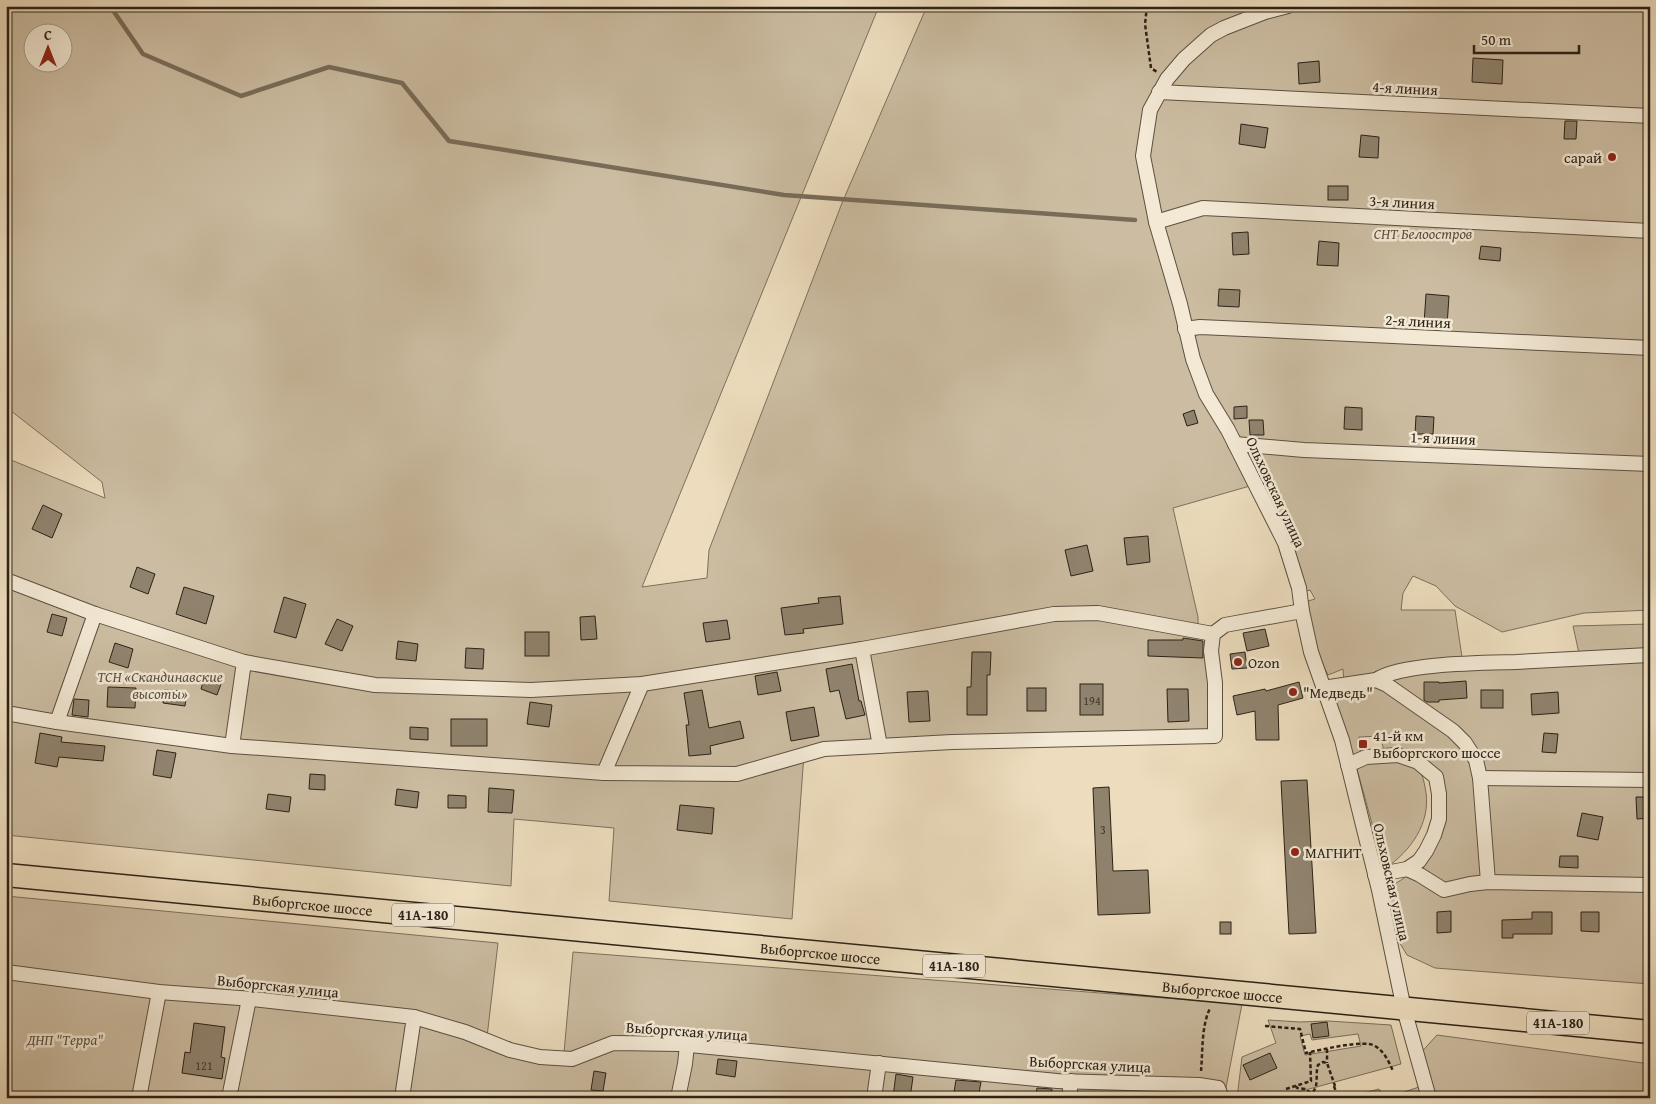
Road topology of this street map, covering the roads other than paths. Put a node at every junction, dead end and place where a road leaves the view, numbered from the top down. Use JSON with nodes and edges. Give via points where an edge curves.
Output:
{"nodes":[{"id":1,"x":1288,"y":6,"type":"edge"},
{"id":2,"x":1159,"y":92,"type":"junction"},
{"id":3,"x":1650,"y":116,"type":"edge"},
{"id":4,"x":1156,"y":222,"type":"junction"},
{"id":5,"x":1650,"y":230,"type":"edge"},
{"id":6,"x":1185,"y":329,"type":"junction"},
{"id":7,"x":1650,"y":348,"type":"edge"},
{"id":8,"x":1235,"y":444,"type":"junction"},
{"id":9,"x":1650,"y":464,"type":"edge"},
{"id":10,"x":6,"y":580,"type":"edge"},
{"id":11,"x":1302,"y":611,"type":"junction"},
{"id":12,"x":95,"y":614,"type":"junction"},
{"id":13,"x":1213,"y":634,"type":"junction"},
{"id":14,"x":862,"y":650,"type":"junction"},
{"id":15,"x":1650,"y":655,"type":"edge"},
{"id":16,"x":244,"y":662,"type":"junction"},
{"id":17,"x":1376,"y":680,"type":"junction"},
{"id":18,"x":642,"y":684,"type":"junction"},
{"id":19,"x":1323,"y":688,"type":"junction"},
{"id":20,"x":6,"y":713,"type":"edge"},
{"id":21,"x":57,"y":722,"type":"junction"},
{"id":22,"x":232,"y":746,"type":"junction"},
{"id":23,"x":880,"y":746,"type":"junction"},
{"id":24,"x":1348,"y":765,"type":"junction"},
{"id":25,"x":604,"y":773,"type":"junction"},
{"id":26,"x":1480,"y":778,"type":"junction"},
{"id":27,"x":1650,"y":780,"type":"edge"},
{"id":28,"x":1407,"y":869,"type":"junction"},
{"id":29,"x":6,"y":875,"type":"edge"},
{"id":30,"x":1375,"y":875,"type":"junction"},
{"id":31,"x":1488,"y":882,"type":"junction"},
{"id":32,"x":1650,"y":885,"type":"edge"},
{"id":33,"x":6,"y":972,"type":"edge"},
{"id":34,"x":159,"y":992,"type":"junction"},
{"id":35,"x":249,"y":999,"type":"junction"},
{"id":36,"x":1404,"y":1009,"type":"junction"},
{"id":37,"x":414,"y":1017,"type":"junction"},
{"id":38,"x":1645,"y":1031,"type":"edge"},
{"id":39,"x":687,"y":1045,"type":"junction"},
{"id":40,"x":879,"y":1063,"type":"junction"},
{"id":41,"x":1071,"y":1081,"type":"junction"},
{"id":42,"x":1221,"y":1096,"type":"edge"},
{"id":43,"x":139,"y":1098,"type":"edge"},
{"id":44,"x":229,"y":1098,"type":"edge"},
{"id":45,"x":402,"y":1098,"type":"edge"},
{"id":46,"x":678,"y":1098,"type":"edge"},
{"id":47,"x":874,"y":1098,"type":"edge"},
{"id":48,"x":1069,"y":1098,"type":"edge"},
{"id":49,"x":1429,"y":1098,"type":"edge"}],
"edges":[{"from":1,"to":2,"type":"street","name":"Ольховская улица","via":[[1232,24],[1211,35],[1184,59]]},
{"from":2,"to":3,"type":"street","name":"4-я линия"},
{"from":2,"to":4,"type":"street","name":"Ольховская улица","via":[[1150,110],[1143,156]]},
{"from":4,"to":5,"type":"street","name":"3-я линия","via":[[1203,208]]},
{"from":4,"to":6,"type":"street","name":"Ольховская улица"},
{"from":6,"to":7,"type":"street","name":"2-я линия","via":[[1210,327]]},
{"from":6,"to":8,"type":"street","name":"Ольховская улица","via":[[1206,394]]},
{"from":8,"to":9,"type":"street","name":"1-я линия","via":[[1304,450]]},
{"from":8,"to":11,"type":"street","name":"Ольховская улица","via":[[1285,543],[1300,590]]},
{"from":10,"to":12,"type":"street"},
{"from":11,"to":13,"type":"street","via":[[1225,624]]},
{"from":11,"to":19,"type":"street","name":"Ольховская улица"},
{"from":12,"to":16,"type":"street"},
{"from":12,"to":21,"type":"street"},
{"from":13,"to":14,"type":"street","via":[[1098,613],[1054,614]]},
{"from":13,"to":23,"type":"street","via":[[1216,736]]},
{"from":14,"to":18,"type":"street"},
{"from":14,"to":23,"type":"street"},
{"from":15,"to":17,"type":"street","via":[[1463,664],[1410,669]]},
{"from":16,"to":18,"type":"street","via":[[376,685],[531,690]]},
{"from":16,"to":22,"type":"street"},
{"from":17,"to":19,"type":"street"},
{"from":17,"to":26,"type":"street","via":[[1453,731],[1476,760]]},
{"from":18,"to":25,"type":"street"},
{"from":19,"to":24,"type":"street","name":"Ольховская улица"},
{"from":20,"to":21,"type":"street"},
{"from":21,"to":22,"type":"street"},
{"from":22,"to":25,"type":"street"},
{"from":23,"to":25,"type":"street","via":[[824,749],[737,774]]},
{"from":24,"to":28,"type":"street","via":[[1366,757],[1398,755],[1418,762],[1436,777],[1439,819],[1419,861]]},
{"from":24,"to":30,"type":"street","name":"Ольховская улица"},
{"from":26,"to":27,"type":"street"},
{"from":26,"to":31,"type":"street"},
{"from":28,"to":30,"type":"street"},
{"from":28,"to":31,"type":"street","via":[[1444,890]]},
{"from":29,"to":36,"type":"main road","name":"Выборгское шоссе","number":"41А-180"},
{"from":30,"to":36,"type":"street","name":"Ольховская улица"},
{"from":31,"to":32,"type":"street"},
{"from":33,"to":34,"type":"street","name":"Выборгская улица"},
{"from":34,"to":35,"type":"street","name":"Выборгская улица"},
{"from":34,"to":43,"type":"street"},
{"from":35,"to":37,"type":"street","name":"Выборгская улица"},
{"from":35,"to":44,"type":"street"},
{"from":36,"to":38,"type":"main road","name":"Выборгское шоссе","number":"41А-180"},
{"from":36,"to":49,"type":"street","name":"Ольховская улица"},
{"from":37,"to":39,"type":"street","name":"Выборгская улица","via":[[540,1057],[572,1059],[613,1043]]},
{"from":37,"to":45,"type":"street"},
{"from":39,"to":40,"type":"street","name":"Выборгская улица"},
{"from":39,"to":46,"type":"street"},
{"from":40,"to":41,"type":"street","name":"Выборгская улица"},
{"from":40,"to":47,"type":"street"},
{"from":41,"to":42,"type":"street","name":"Выборгская улица","via":[[1199,1085],[1218,1088]]},
{"from":41,"to":48,"type":"street"}]}
